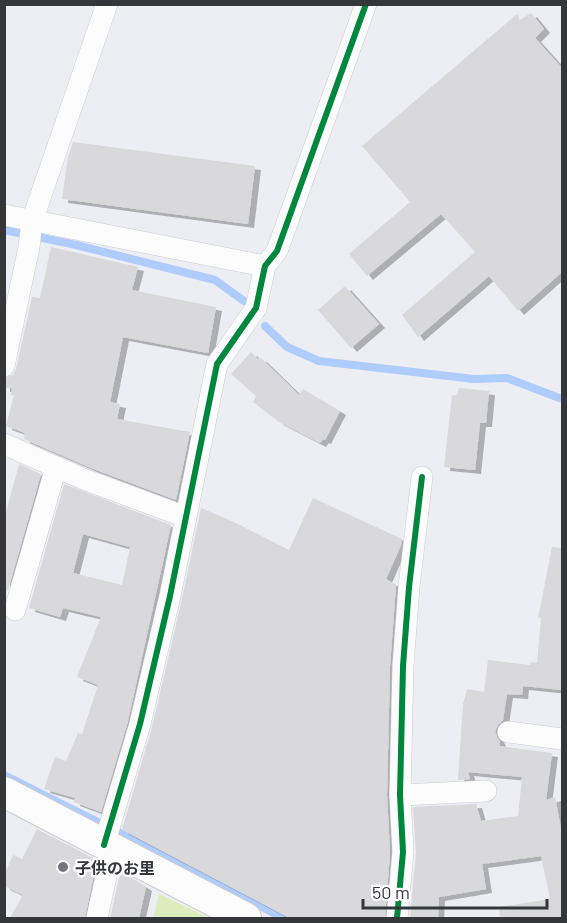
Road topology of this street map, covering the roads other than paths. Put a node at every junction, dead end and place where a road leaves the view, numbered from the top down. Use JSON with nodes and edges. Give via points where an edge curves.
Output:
{"nodes":[{"id":1,"x":107,"y":4,"type":"edge"},
{"id":2,"x":366,"y":4,"type":"edge"},
{"id":3,"x":4,"y":215,"type":"edge"},
{"id":4,"x":32,"y":222,"type":"junction"},
{"id":5,"x":266,"y":266,"type":"junction"},
{"id":6,"x":4,"y":366,"type":"edge"},
{"id":7,"x":4,"y":444,"type":"edge"},
{"id":8,"x":56,"y":467,"type":"junction"},
{"id":9,"x":422,"y":477,"type":"dead end"},
{"id":10,"x":186,"y":518,"type":"junction"},
{"id":11,"x":15,"y":610,"type":"dead end"},
{"id":12,"x":508,"y":732,"type":"dead end"},
{"id":13,"x":562,"y":739,"type":"edge"},
{"id":14,"x":486,"y":791,"type":"dead end"},
{"id":15,"x":4,"y":792,"type":"edge"},
{"id":16,"x":400,"y":795,"type":"junction"},
{"id":17,"x":108,"y":847,"type":"junction"},
{"id":18,"x":97,"y":918,"type":"edge"},
{"id":19,"x":246,"y":918,"type":"edge"},
{"id":20,"x":397,"y":918,"type":"edge"}],
"edges":[{"from":1,"to":4,"type":"street"},
{"from":2,"to":5,"type":"street","via":[[277,251]]},
{"from":3,"to":4,"type":"street"},
{"from":4,"to":5,"type":"street"},
{"from":4,"to":6,"type":"street"},
{"from":5,"to":10,"type":"street","via":[[256,308],[217,364]]},
{"from":7,"to":8,"type":"street"},
{"from":8,"to":10,"type":"street"},
{"from":8,"to":11,"type":"street"},
{"from":9,"to":16,"type":"street","via":[[409,587]]},
{"from":10,"to":17,"type":"street"},
{"from":12,"to":13,"type":"street"},
{"from":14,"to":16,"type":"street"},
{"from":15,"to":17,"type":"street"},
{"from":16,"to":20,"type":"street","via":[[403,852]]},
{"from":17,"to":18,"type":"street"},
{"from":17,"to":19,"type":"street"}]}
